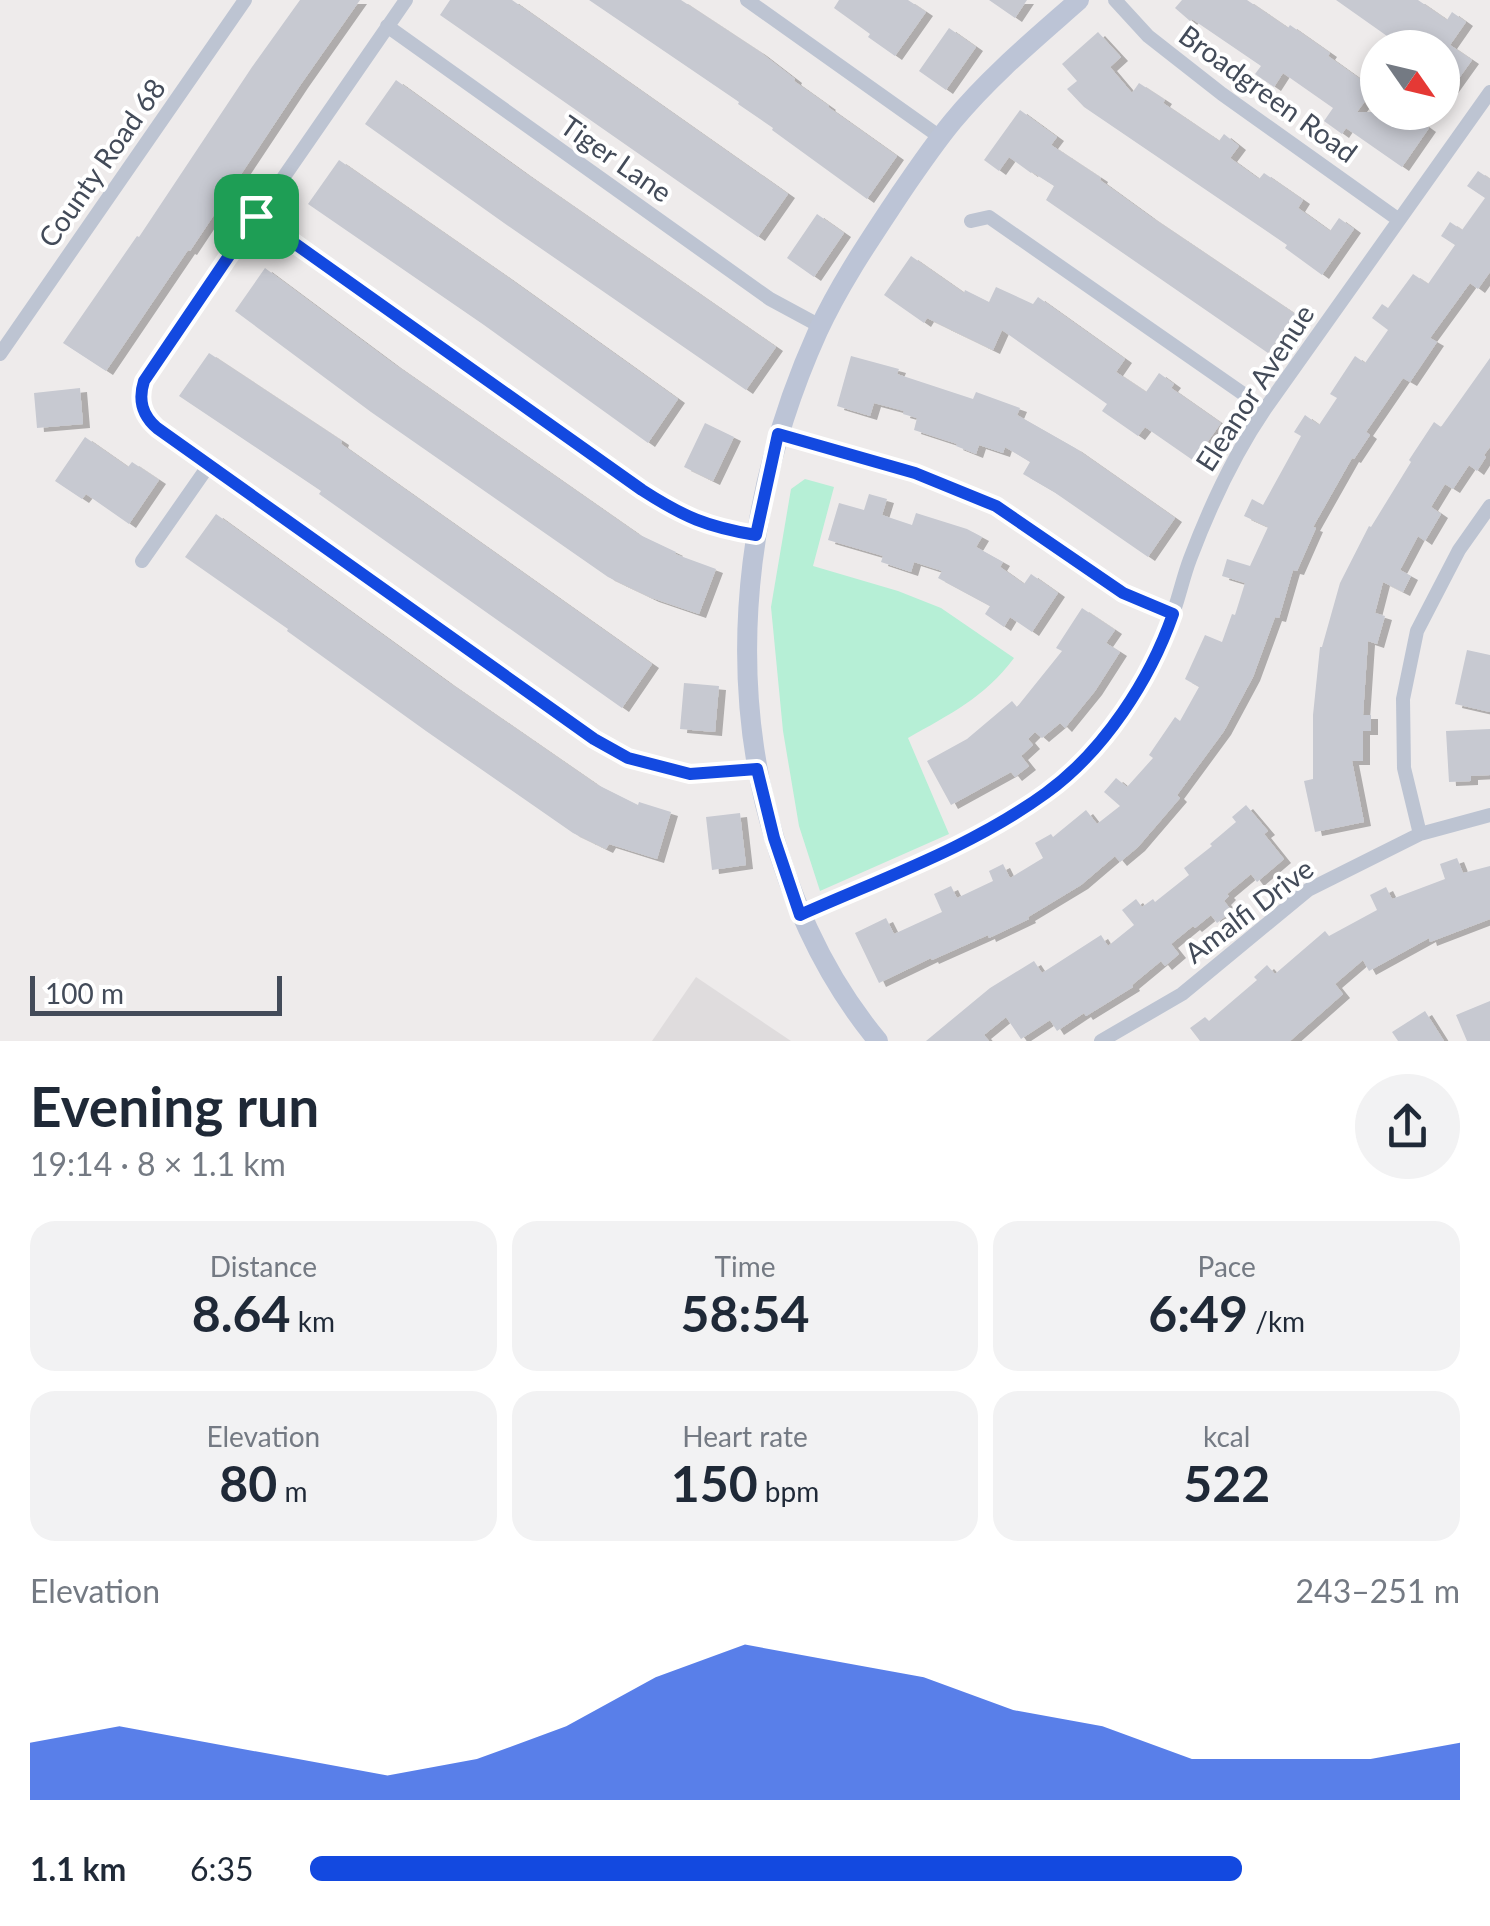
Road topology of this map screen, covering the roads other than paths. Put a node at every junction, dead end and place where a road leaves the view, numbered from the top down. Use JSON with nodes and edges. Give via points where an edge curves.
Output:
{"nodes":[{"id":1,"x":245,"y":0,"type":"edge"},
{"id":2,"x":406,"y":0,"type":"edge"},
{"id":3,"x":748,"y":0,"type":"edge"},
{"id":4,"x":1079,"y":0,"type":"edge"},
{"id":5,"x":1116,"y":0,"type":"edge"},
{"id":6,"x":386,"y":26,"type":"junction"},
{"id":7,"x":1490,"y":92,"type":"edge"},
{"id":8,"x":940,"y":137,"type":"junction"},
{"id":9,"x":256,"y":216,"type":"junction"},
{"id":10,"x":1399,"y":220,"type":"junction"},
{"id":11,"x":971,"y":221,"type":"dead end"},
{"id":12,"x":820,"y":326,"type":"junction"},
{"id":13,"x":0,"y":354,"type":"edge"},
{"id":14,"x":1264,"y":409,"type":"junction"},
{"id":15,"x":778,"y":434,"type":"junction"},
{"id":16,"x":209,"y":466,"type":"junction"},
{"id":17,"x":1490,"y":506,"type":"edge"},
{"id":18,"x":756,"y":535,"type":"junction"},
{"id":19,"x":142,"y":560,"type":"dead end"},
{"id":20,"x":1173,"y":614,"type":"junction"},
{"id":21,"x":757,"y":769,"type":"junction"},
{"id":22,"x":1490,"y":815,"type":"edge"},
{"id":23,"x":1420,"y":834,"type":"junction"},
{"id":24,"x":800,"y":915,"type":"junction"},
{"id":25,"x":878,"y":1041,"type":"edge"},
{"id":26,"x":1102,"y":1041,"type":"edge"}],
"edges":[{"from":1,"to":13,"type":"street","name":"County Road 68"},
{"from":2,"to":6,"type":"street"},
{"from":3,"to":8,"type":"street"},
{"from":4,"to":8,"type":"street"},
{"from":5,"to":10,"type":"street","name":"Broadgreen Road","via":[[1148,36],[1222,94]]},
{"from":6,"to":9,"type":"street"},
{"from":6,"to":12,"type":"street","name":"Tiger Lane","via":[[770,299]]},
{"from":7,"to":10,"type":"street","name":"Eleanor Avenue"},
{"from":8,"to":12,"type":"street","via":[[868,241]]},
{"from":9,"to":16,"type":"street","via":[[141,388],[143,410],[157,428]]},
{"from":9,"to":18,"type":"street","via":[[670,508],[700,523]]},
{"from":10,"to":14,"type":"street","name":"Eleanor Avenue"},
{"from":11,"to":14,"type":"street","via":[[989,217]]},
{"from":12,"to":15,"type":"street"},
{"from":14,"to":20,"type":"street","name":"Eleanor Avenue","via":[[1210,508]]},
{"from":15,"to":18,"type":"street"},
{"from":15,"to":20,"type":"street","via":[[915,473],[996,506],[1123,593]]},
{"from":16,"to":19,"type":"street"},
{"from":16,"to":21,"type":"street","via":[[628,758],[690,774]]},
{"from":17,"to":23,"type":"street","via":[[1418,631],[1410,665],[1403,699],[1404,768]]},
{"from":18,"to":21,"type":"street","via":[[747,656]]},
{"from":20,"to":24,"type":"street","name":"Eleanor Avenue","via":[[1121,714],[1048,792],[977,836]]},
{"from":21,"to":24,"type":"street"},
{"from":22,"to":23,"type":"street","name":"Amalfi Drive"},
{"from":23,"to":26,"type":"street","name":"Amalfi Drive","via":[[1308,890],[1182,994]]},
{"from":24,"to":25,"type":"street"}]}
